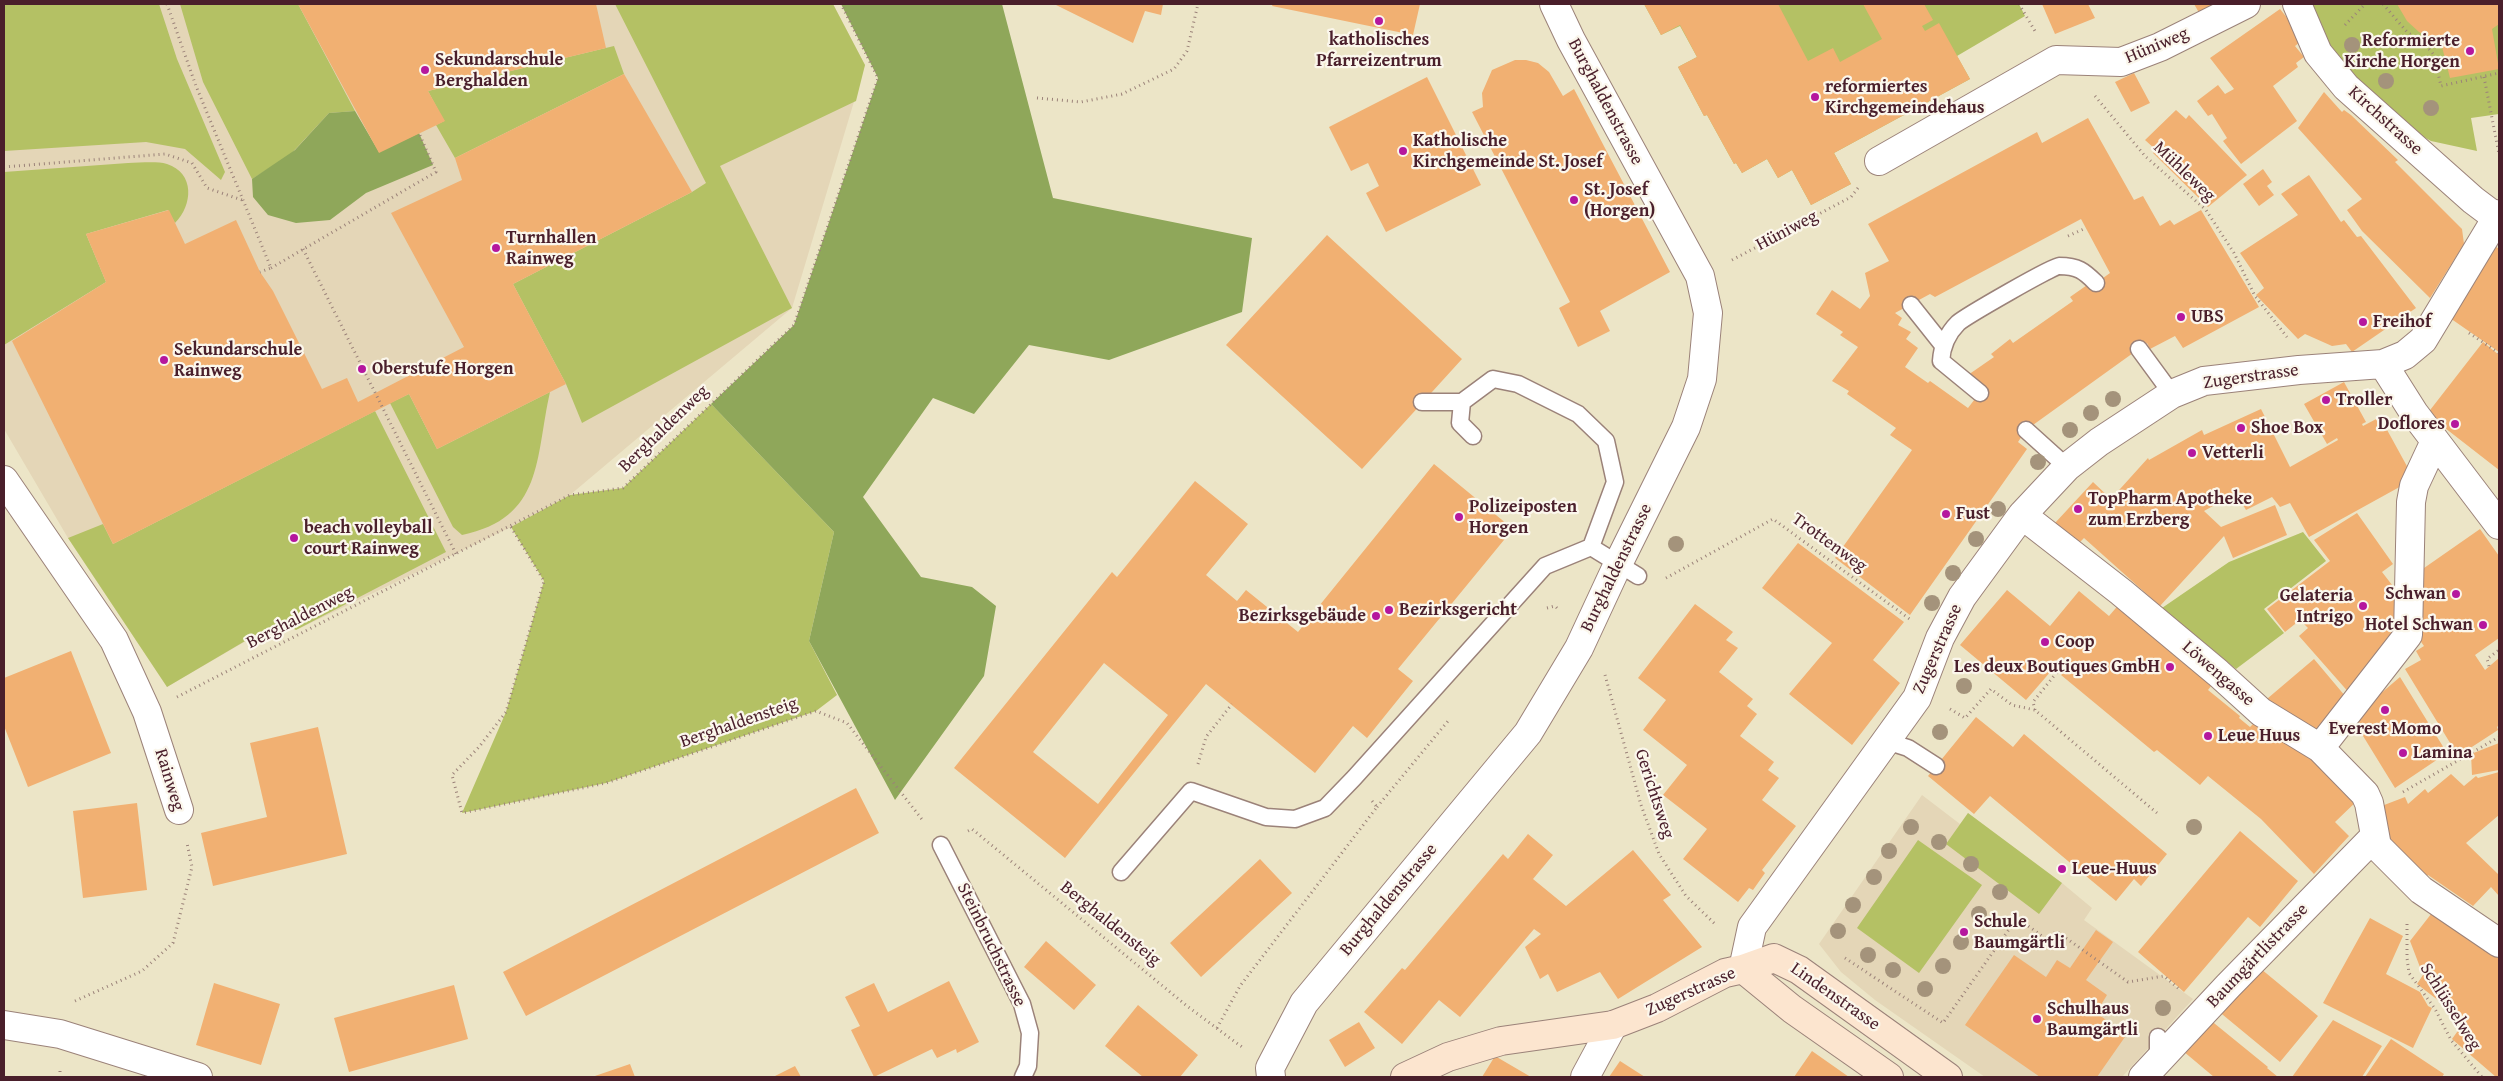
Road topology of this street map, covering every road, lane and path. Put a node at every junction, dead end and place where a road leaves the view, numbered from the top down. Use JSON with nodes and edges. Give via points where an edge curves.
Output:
{"nodes":[{"id":1,"x":167,"y":4,"type":"edge"},
{"id":2,"x":841,"y":4,"type":"edge"},
{"id":3,"x":1198,"y":4,"type":"edge"},
{"id":4,"x":1554,"y":4,"type":"edge"},
{"id":5,"x":2019,"y":4,"type":"edge"},
{"id":6,"x":2246,"y":4,"type":"edge"},
{"id":7,"x":2297,"y":4,"type":"edge"},
{"id":8,"x":2383,"y":4,"type":"edge"},
{"id":9,"x":2048,"y":49,"type":"junction"},
{"id":10,"x":2499,"y":73,"type":"edge"},
{"id":11,"x":2484,"y":77,"type":"junction"},
{"id":12,"x":1036,"y":98,"type":"dead end"},
{"id":13,"x":419,"y":133,"type":"dead end"},
{"id":14,"x":2499,"y":154,"type":"edge"},
{"id":15,"x":1879,"y":161,"type":"dead end"},
{"id":16,"x":4,"y":167,"type":"edge"},
{"id":17,"x":1851,"y":197,"type":"dead end"},
{"id":18,"x":242,"y":200,"type":"junction"},
{"id":19,"x":2498,"y":216,"type":"edge"},
{"id":20,"x":303,"y":249,"type":"junction"},
{"id":21,"x":1731,"y":261,"type":"dead end"},
{"id":22,"x":271,"y":268,"type":"junction"},
{"id":23,"x":260,"y":272,"type":"dead end"},
{"id":24,"x":2096,"y":283,"type":"dead end"},
{"id":25,"x":1911,"y":305,"type":"dead end"},
{"id":26,"x":1942,"y":344,"type":"junction"},
{"id":27,"x":2292,"y":344,"type":"dead end"},
{"id":28,"x":2139,"y":349,"type":"dead end"},
{"id":29,"x":2383,"y":364,"type":"junction"},
{"id":30,"x":1980,"y":393,"type":"dead end"},
{"id":31,"x":2172,"y":394,"type":"junction"},
{"id":32,"x":1422,"y":402,"type":"dead end"},
{"id":33,"x":1462,"y":402,"type":"junction"},
{"id":34,"x":2026,"y":430,"type":"dead end"},
{"id":35,"x":1473,"y":436,"type":"dead end"},
{"id":36,"x":2435,"y":442,"type":"junction"},
{"id":37,"x":2067,"y":467,"type":"junction"},
{"id":38,"x":4,"y":480,"type":"edge"},
{"id":39,"x":2022,"y":515,"type":"junction"},
{"id":40,"x":2499,"y":525,"type":"edge"},
{"id":41,"x":511,"y":527,"type":"junction"},
{"id":42,"x":1590,"y":547,"type":"junction"},
{"id":43,"x":456,"y":554,"type":"junction"},
{"id":44,"x":1628,"y":570,"type":"junction"},
{"id":45,"x":1540,"y":611,"type":"dead end"},
{"id":46,"x":1565,"y":615,"type":"dead end"},
{"id":47,"x":1912,"y":620,"type":"dead end"},
{"id":48,"x":2499,"y":650,"type":"edge"},
{"id":49,"x":2062,"y":666,"type":"dead end"},
{"id":50,"x":2489,"y":666,"type":"dead end"},
{"id":51,"x":1604,"y":670,"type":"dead end"},
{"id":52,"x":1232,"y":704,"type":"dead end"},
{"id":53,"x":2035,"y":710,"type":"junction"},
{"id":54,"x":147,"y":712,"type":"junction"},
{"id":55,"x":1452,"y":716,"type":"dead end"},
{"id":56,"x":1965,"y":718,"type":"dead end"},
{"id":57,"x":2499,"y":737,"type":"edge"},
{"id":58,"x":1886,"y":741,"type":"junction"},
{"id":59,"x":2320,"y":748,"type":"junction"},
{"id":60,"x":1936,"y":766,"type":"dead end"},
{"id":61,"x":1354,"y":778,"type":"junction"},
{"id":62,"x":1191,"y":791,"type":"junction"},
{"id":63,"x":2369,"y":803,"type":"junction"},
{"id":64,"x":1377,"y":807,"type":"junction"},
{"id":65,"x":179,"y":810,"type":"joint"},
{"id":66,"x":2158,"y":813,"type":"dead end"},
{"id":67,"x":2374,"y":837,"type":"junction"},
{"id":68,"x":941,"y":845,"type":"junction"},
{"id":69,"x":1121,"y":872,"type":"dead end"},
{"id":70,"x":2421,"y":890,"type":"junction"},
{"id":71,"x":1716,"y":925,"type":"dead end"},
{"id":72,"x":2499,"y":943,"type":"edge"},
{"id":73,"x":1842,"y":957,"type":"dead end"},
{"id":74,"x":1743,"y":969,"type":"junction"},
{"id":75,"x":2185,"y":994,"type":"dead end"},
{"id":76,"x":72,"y":1002,"type":"dead end"},
{"id":77,"x":4,"y":1025,"type":"edge"},
{"id":78,"x":1613,"y":1025,"type":"junction"},
{"id":79,"x":2153,"y":1059,"type":"edge"},
{"id":80,"x":198,"y":1077,"type":"edge"},
{"id":81,"x":1023,"y":1077,"type":"edge"},
{"id":82,"x":1271,"y":1077,"type":"edge"},
{"id":83,"x":1405,"y":1077,"type":"edge"},
{"id":84,"x":1585,"y":1077,"type":"edge"},
{"id":85,"x":1889,"y":1077,"type":"edge"},
{"id":86,"x":1948,"y":1077,"type":"edge"},
{"id":87,"x":2482,"y":1077,"type":"edge"}],
"edges":[{"from":1,"to":18,"type":"path"},
{"from":2,"to":41,"type":"path","name":"Berghaldenweg","via":[[878,78],[794,325],[623,488],[570,495]]},
{"from":3,"to":12,"type":"path","via":[[1187,50],[1174,69],[1122,94],[1081,102]]},
{"from":4,"to":44,"type":"street","name":"Burghaldenstrasse","via":[[1700,276],[1708,313],[1702,379]]},
{"from":5,"to":9,"type":"path","name":"Mühleweg"},
{"from":6,"to":9,"type":"street","name":"Hüniweg","via":[[2160,47],[2121,62]]},
{"from":7,"to":19,"type":"street","name":"Kirchstrasse","via":[[2318,53],[2346,87],[2473,200]]},
{"from":8,"to":11,"type":"path","via":[[2407,32],[2434,55],[2441,86]]},
{"from":9,"to":15,"type":"street"},
{"from":9,"to":27,"type":"path","name":"Mühleweg","via":[[2089,89],[2145,156],[2206,210],[2234,253],[2255,296]]},
{"from":10,"to":11,"type":"path"},
{"from":11,"to":14,"type":"path"},
{"from":13,"to":20,"type":"path","via":[[436,172]]},
{"from":16,"to":18,"type":"path","via":[[165,154],[192,163],[207,188]]},
{"from":17,"to":21,"type":"path","name":"Hüniweg"},
{"from":18,"to":22,"type":"path"},
{"from":19,"to":29,"type":"street","name":"Zugerstrasse","via":[[2423,340],[2405,355]]},
{"from":20,"to":22,"type":"path"},
{"from":20,"to":43,"type":"path"},
{"from":22,"to":23,"type":"path"},
{"from":24,"to":26,"type":"lane","via":[[2082,269],[2058,266],[1958,323]]},
{"from":25,"to":26,"type":"lane"},
{"from":26,"to":30,"type":"lane","via":[[1941,361]]},
{"from":28,"to":31,"type":"lane"},
{"from":29,"to":31,"type":"street","name":"Zugerstrasse","via":[[2204,381]]},
{"from":29,"to":36,"type":"street"},
{"from":31,"to":37,"type":"street","name":"Zugerstrasse"},
{"from":32,"to":33,"type":"lane"},
{"from":33,"to":35,"type":"lane","via":[[1460,423]]},
{"from":33,"to":42,"type":"lane","via":[[1493,379],[1518,384],[1578,414],[1606,441],[1615,482]]},
{"from":34,"to":37,"type":"lane"},
{"from":36,"to":40,"type":"street"},
{"from":36,"to":59,"type":"street","via":[[2410,502],[2408,635]]},
{"from":37,"to":39,"type":"street","name":"Zugerstrasse"},
{"from":38,"to":54,"type":"street","name":"Rainweg","via":[[114,640]]},
{"from":39,"to":58,"type":"street","name":"Zugerstrasse","via":[[1962,597],[1940,638],[1917,698]]},
{"from":39,"to":59,"type":"street","name":"Löwengasse","via":[[2122,592],[2261,712]]},
{"from":41,"to":43,"type":"path","name":"Berghaldenweg"},
{"from":41,"to":68,"type":"path","name":"Berghaldensteig","via":[[544,581],[506,712],[452,775],[462,813],[606,783],[816,712],[847,722]]},
{"from":42,"to":44,"type":"lane"},
{"from":42,"to":61,"type":"lane","via":[[1545,566]]},
{"from":43,"to":54,"type":"path","name":"Berghaldenweg"},
{"from":44,"to":47,"type":"path","name":"Trottenweg","via":[[1655,583],[1773,519]]},
{"from":44,"to":82,"type":"street","name":"Burghaldenstrasse","via":[[1528,733],[1304,1003],[1270,1068]]},
{"from":45,"to":46,"type":"path","via":[[1555,606]]},
{"from":48,"to":50,"type":"path","via":[[2487,659]]},
{"from":49,"to":53,"type":"path","via":[[2033,702]]},
{"from":51,"to":71,"type":"path","name":"Gerichtsweg","via":[[1659,854],[1686,896]]},
{"from":52,"to":62,"type":"path","via":[[1206,737]]},
{"from":53,"to":56,"type":"path","via":[[2012,706],[1992,688]]},
{"from":53,"to":66,"type":"path"},
{"from":54,"to":65,"type":"street","name":"Rainweg"},
{"from":55,"to":64,"type":"path"},
{"from":57,"to":63,"type":"path","via":[[2410,790]]},
{"from":58,"to":60,"type":"lane","via":[[1908,748]]},
{"from":58,"to":74,"type":"street","name":"Zugerstrasse","via":[[1752,928]]},
{"from":59,"to":63,"type":"street","name":"Löwengasse","via":[[2365,794]]},
{"from":61,"to":62,"type":"lane","via":[[1325,808],[1295,819],[1266,817]]},
{"from":61,"to":64,"type":"path"},
{"from":62,"to":69,"type":"lane"},
{"from":63,"to":67,"type":"street","name":"Löwengasse"},
{"from":64,"to":68,"type":"path","name":"Berghaldensteig","via":[[1240,986],[1217,1028],[972,829]]},
{"from":65,"to":76,"type":"path","name":"Rainweg","via":[[192,867],[173,943],[142,971]]},
{"from":67,"to":70,"type":"street","name":"Löwengasse","via":[[2376,846]]},
{"from":67,"to":79,"type":"street","name":"Baumgärtlistrasse"},
{"from":68,"to":81,"type":"lane","name":"Steinbruchstrasse","via":[[1022,1004],[1030,1033],[1028,1066]]},
{"from":70,"to":72,"type":"street","name":"Löwengasse"},
{"from":70,"to":87,"type":"path","name":"Schlüsselweg","via":[[2412,902],[2407,920],[2410,972],[2451,1040]]},
{"from":73,"to":75,"type":"path","via":[[1943,1023],[2017,918],[2049,941],[2056,930],[2128,982],[2164,976]]},
{"from":74,"to":78,"type":"main road","name":"Zugerstrasse","via":[[1725,973],[1657,1008]]},
{"from":74,"to":85,"type":"main road","name":"Lindenstrasse","via":[[1792,1009]]},
{"from":74,"to":86,"type":"main road","name":"Lindenstrasse","via":[[1774,958],[1786,962]]},
{"from":77,"to":80,"type":"street","via":[[60,1034]]},
{"from":78,"to":83,"type":"main road","name":"Zugerstrasse","via":[[1501,1041],[1448,1057]]},
{"from":78,"to":84,"type":"street"}]}
